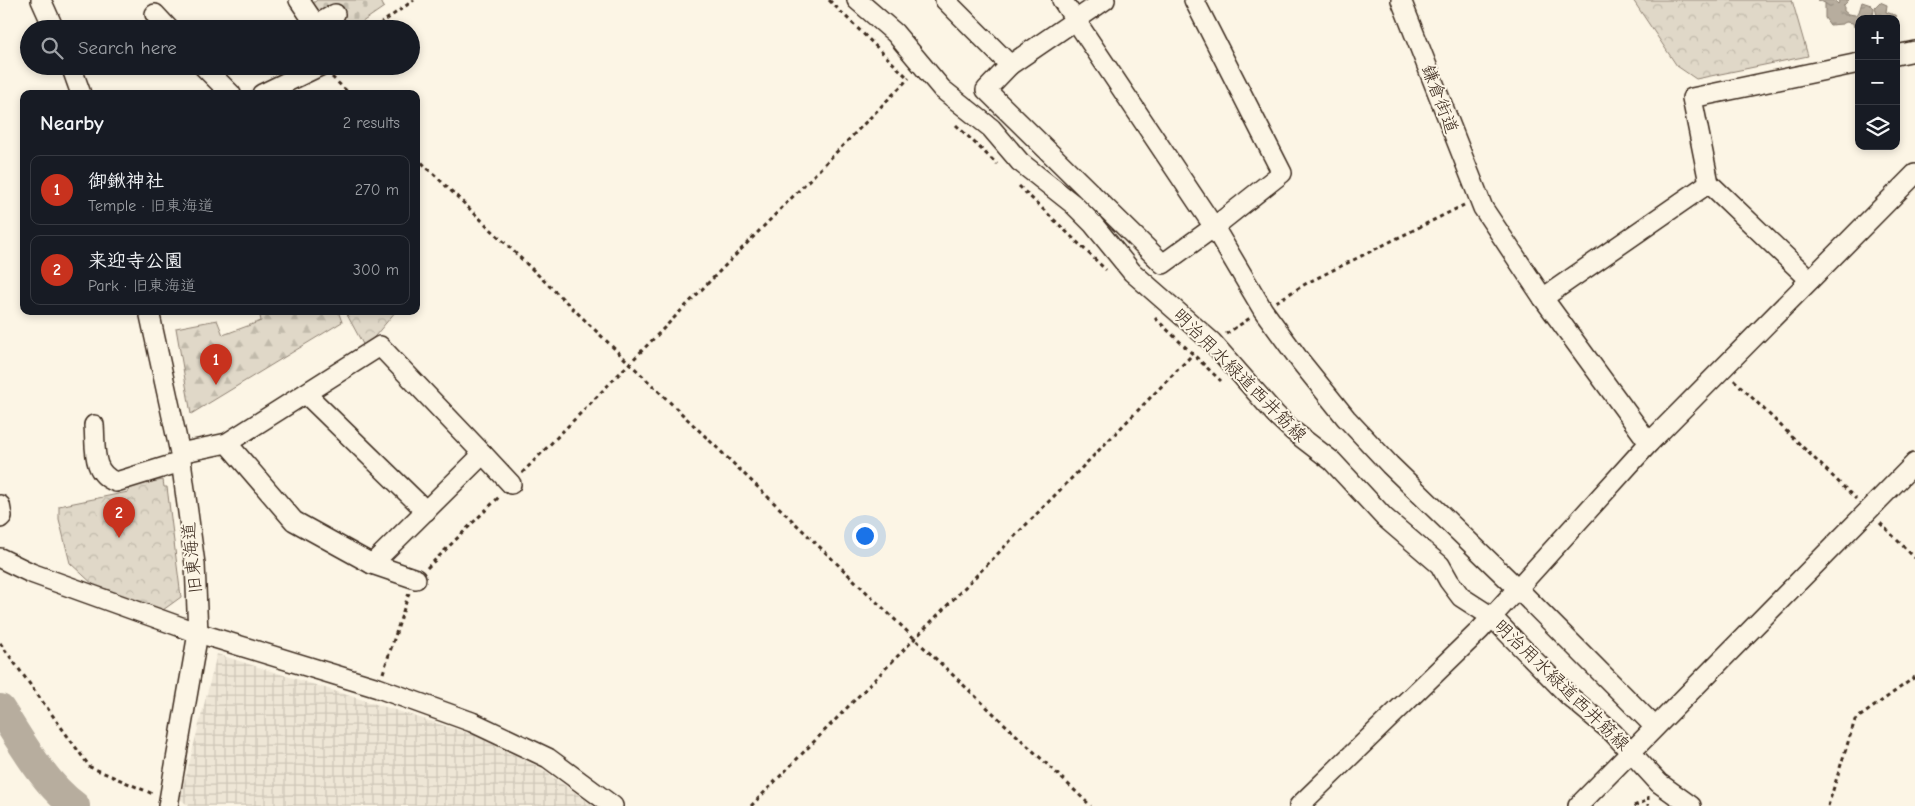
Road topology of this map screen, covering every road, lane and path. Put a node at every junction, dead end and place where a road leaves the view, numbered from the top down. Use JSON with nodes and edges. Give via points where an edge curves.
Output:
{"nodes":[{"id":1,"x":41,"y":0,"type":"edge"},
{"id":2,"x":299,"y":0,"type":"edge"},
{"id":3,"x":414,"y":0,"type":"edge"},
{"id":4,"x":857,"y":0,"type":"edge"},
{"id":5,"x":945,"y":0,"type":"edge"},
{"id":6,"x":1062,"y":0,"type":"edge"},
{"id":7,"x":1105,"y":0,"type":"edge"},
{"id":8,"x":1194,"y":0,"type":"edge"},
{"id":9,"x":1401,"y":0,"type":"edge"},
{"id":10,"x":156,"y":14,"type":"dead end"},
{"id":11,"x":335,"y":14,"type":"dead end"},
{"id":12,"x":50,"y":20,"type":"edge"},
{"id":13,"x":161,"y":20,"type":"edge"},
{"id":14,"x":313,"y":20,"type":"edge"},
{"id":15,"x":324,"y":20,"type":"edge"},
{"id":16,"x":386,"y":20,"type":"edge"},
{"id":17,"x":1075,"y":20,"type":"junction"},
{"id":18,"x":1915,"y":51,"type":"edge"},
{"id":19,"x":1900,"y":54,"type":"edge"},
{"id":20,"x":1855,"y":64,"type":"edge"},
{"id":21,"x":1010,"y":65,"type":"junction"},
{"id":22,"x":74,"y":75,"type":"edge"},
{"id":23,"x":212,"y":75,"type":"edge"},
{"id":24,"x":301,"y":75,"type":"edge"},
{"id":25,"x":330,"y":75,"type":"edge"},
{"id":26,"x":909,"y":78,"type":"dead end"},
{"id":27,"x":80,"y":90,"type":"edge"},
{"id":28,"x":227,"y":90,"type":"edge"},
{"id":29,"x":270,"y":90,"type":"edge"},
{"id":30,"x":346,"y":90,"type":"edge"},
{"id":31,"x":420,"y":161,"type":"edge"},
{"id":32,"x":1915,"y":174,"type":"edge"},
{"id":33,"x":1709,"y":183,"type":"junction"},
{"id":34,"x":1479,"y":197,"type":"junction"},
{"id":35,"x":1214,"y":227,"type":"junction"},
{"id":36,"x":1810,"y":280,"type":"junction"},
{"id":37,"x":1543,"y":298,"type":"junction"},
{"id":38,"x":1263,"y":310,"type":"junction"},
{"id":39,"x":149,"y":315,"type":"edge"},
{"id":40,"x":1212,"y":342,"type":"junction"},
{"id":41,"x":630,"y":362,"type":"junction"},
{"id":42,"x":1723,"y":369,"type":"junction"},
{"id":43,"x":306,"y":394,"type":"junction"},
{"id":44,"x":94,"y":425,"type":"dead end"},
{"id":45,"x":1649,"y":443,"type":"junction"},
{"id":46,"x":227,"y":444,"type":"junction"},
{"id":47,"x":483,"y":454,"type":"junction"},
{"id":48,"x":180,"y":458,"type":"junction"},
{"id":49,"x":1915,"y":463,"type":"edge"},
{"id":50,"x":511,"y":484,"type":"junction"},
{"id":51,"x":0,"y":505,"type":"edge"},
{"id":52,"x":1869,"y":511,"type":"junction"},
{"id":53,"x":426,"y":512,"type":"junction"},
{"id":54,"x":0,"y":518,"type":"edge"},
{"id":55,"x":0,"y":558,"type":"edge"},
{"id":56,"x":1915,"y":558,"type":"edge"},
{"id":57,"x":372,"y":564,"type":"junction"},
{"id":58,"x":416,"y":579,"type":"junction"},
{"id":59,"x":1518,"y":589,"type":"junction"},
{"id":60,"x":1492,"y":617,"type":"junction"},
{"id":61,"x":198,"y":633,"type":"junction"},
{"id":62,"x":915,"y":639,"type":"junction"},
{"id":63,"x":0,"y":643,"type":"edge"},
{"id":64,"x":1915,"y":677,"type":"edge"},
{"id":65,"x":378,"y":688,"type":"junction"},
{"id":66,"x":1655,"y":727,"type":"junction"},
{"id":67,"x":1630,"y":752,"type":"junction"},
{"id":68,"x":1648,"y":800,"type":"dead end"},
{"id":69,"x":169,"y":803,"type":"edge"},
{"id":70,"x":1687,"y":804,"type":"edge"},
{"id":71,"x":613,"y":806,"type":"edge"},
{"id":72,"x":751,"y":806,"type":"edge"},
{"id":73,"x":1091,"y":806,"type":"edge"},
{"id":74,"x":1299,"y":806,"type":"edge"},
{"id":75,"x":1578,"y":806,"type":"edge"},
{"id":76,"x":1634,"y":806,"type":"edge"},
{"id":77,"x":1828,"y":806,"type":"edge"}],
"edges":[{"from":1,"to":12,"type":"street"},
{"from":2,"to":14,"type":"street"},
{"from":3,"to":16,"type":"path"},
{"from":4,"to":40,"type":"street","name":"明治用水緑道西井筋線","via":[[895,32],[942,89],[974,113],[1020,161],[1073,204],[1132,272]]},
{"from":5,"to":21,"type":"street"},
{"from":6,"to":17,"type":"street"},
{"from":7,"to":17,"type":"street"},
{"from":8,"to":35,"type":"street","via":[[1282,173]]},
{"from":9,"to":34,"type":"street","name":"鎌倉街道"},
{"from":10,"to":13,"type":"street"},
{"from":11,"to":15,"type":"street"},
{"from":17,"to":21,"type":"street"},
{"from":17,"to":35,"type":"street"},
{"from":18,"to":19,"type":"street"},
{"from":20,"to":33,"type":"street","via":[[1692,98]]},
{"from":21,"to":35,"type":"street","via":[[986,90],[1163,264]]},
{"from":22,"to":27,"type":"street"},
{"from":23,"to":28,"type":"street"},
{"from":24,"to":29,"type":"street"},
{"from":25,"to":30,"type":"path"},
{"from":26,"to":41,"type":"path"},
{"from":31,"to":41,"type":"path"},
{"from":32,"to":36,"type":"street"},
{"from":33,"to":36,"type":"street"},
{"from":33,"to":37,"type":"street"},
{"from":34,"to":37,"type":"street","name":"鎌倉街道","via":[[1483,208]]},
{"from":34,"to":38,"type":"path","via":[[1307,283]]},
{"from":35,"to":38,"type":"street"},
{"from":36,"to":42,"type":"street"},
{"from":37,"to":45,"type":"street","name":"鎌倉街道"},
{"from":38,"to":40,"type":"path"},
{"from":38,"to":59,"type":"street","via":[[1346,418]]},
{"from":39,"to":48,"type":"street","name":"旧東海道"},
{"from":40,"to":60,"type":"street","name":"明治用水緑道西井筋線","via":[[1272,412],[1332,461],[1384,517],[1440,565],[1461,597]]},
{"from":40,"to":62,"type":"path","via":[[1193,354]]},
{"from":41,"to":50,"type":"path"},
{"from":41,"to":62,"type":"path"},
{"from":42,"to":45,"type":"street"},
{"from":42,"to":52,"type":"path"},
{"from":43,"to":46,"type":"street"},
{"from":43,"to":47,"type":"street","via":[[380,346]]},
{"from":43,"to":53,"type":"street"},
{"from":44,"to":48,"type":"street","via":[[98,469],[107,479],[116,482]]},
{"from":45,"to":59,"type":"street"},
{"from":46,"to":48,"type":"street"},
{"from":46,"to":57,"type":"street","via":[[294,520]]},
{"from":47,"to":50,"type":"street"},
{"from":47,"to":53,"type":"street"},
{"from":48,"to":61,"type":"street","name":"旧東海道","via":[[195,564]]},
{"from":49,"to":52,"type":"street"},
{"from":50,"to":58,"type":"path"},
{"from":51,"to":54,"type":"street"},
{"from":52,"to":56,"type":"path"},
{"from":52,"to":66,"type":"street"},
{"from":53,"to":57,"type":"street"},
{"from":55,"to":61,"type":"street","via":[[32,573]]},
{"from":57,"to":58,"type":"street"},
{"from":58,"to":65,"type":"path"},
{"from":59,"to":60,"type":"street"},
{"from":59,"to":66,"type":"street"},
{"from":60,"to":67,"type":"street","name":"明治用水緑道西井筋線"},
{"from":60,"to":74,"type":"street"},
{"from":61,"to":65,"type":"street"},
{"from":61,"to":69,"type":"street","name":"旧東海道"},
{"from":62,"to":72,"type":"path"},
{"from":62,"to":73,"type":"path"},
{"from":63,"to":69,"type":"path","via":[[90,767]]},
{"from":64,"to":77,"type":"path","via":[[1855,720]]},
{"from":65,"to":71,"type":"street","via":[[472,722],[548,758]]},
{"from":66,"to":67,"type":"street"},
{"from":67,"to":70,"type":"street","name":"明治用水緑道西井筋線","via":[[1660,783]]},
{"from":67,"to":75,"type":"street"},
{"from":68,"to":76,"type":"path"}]}
